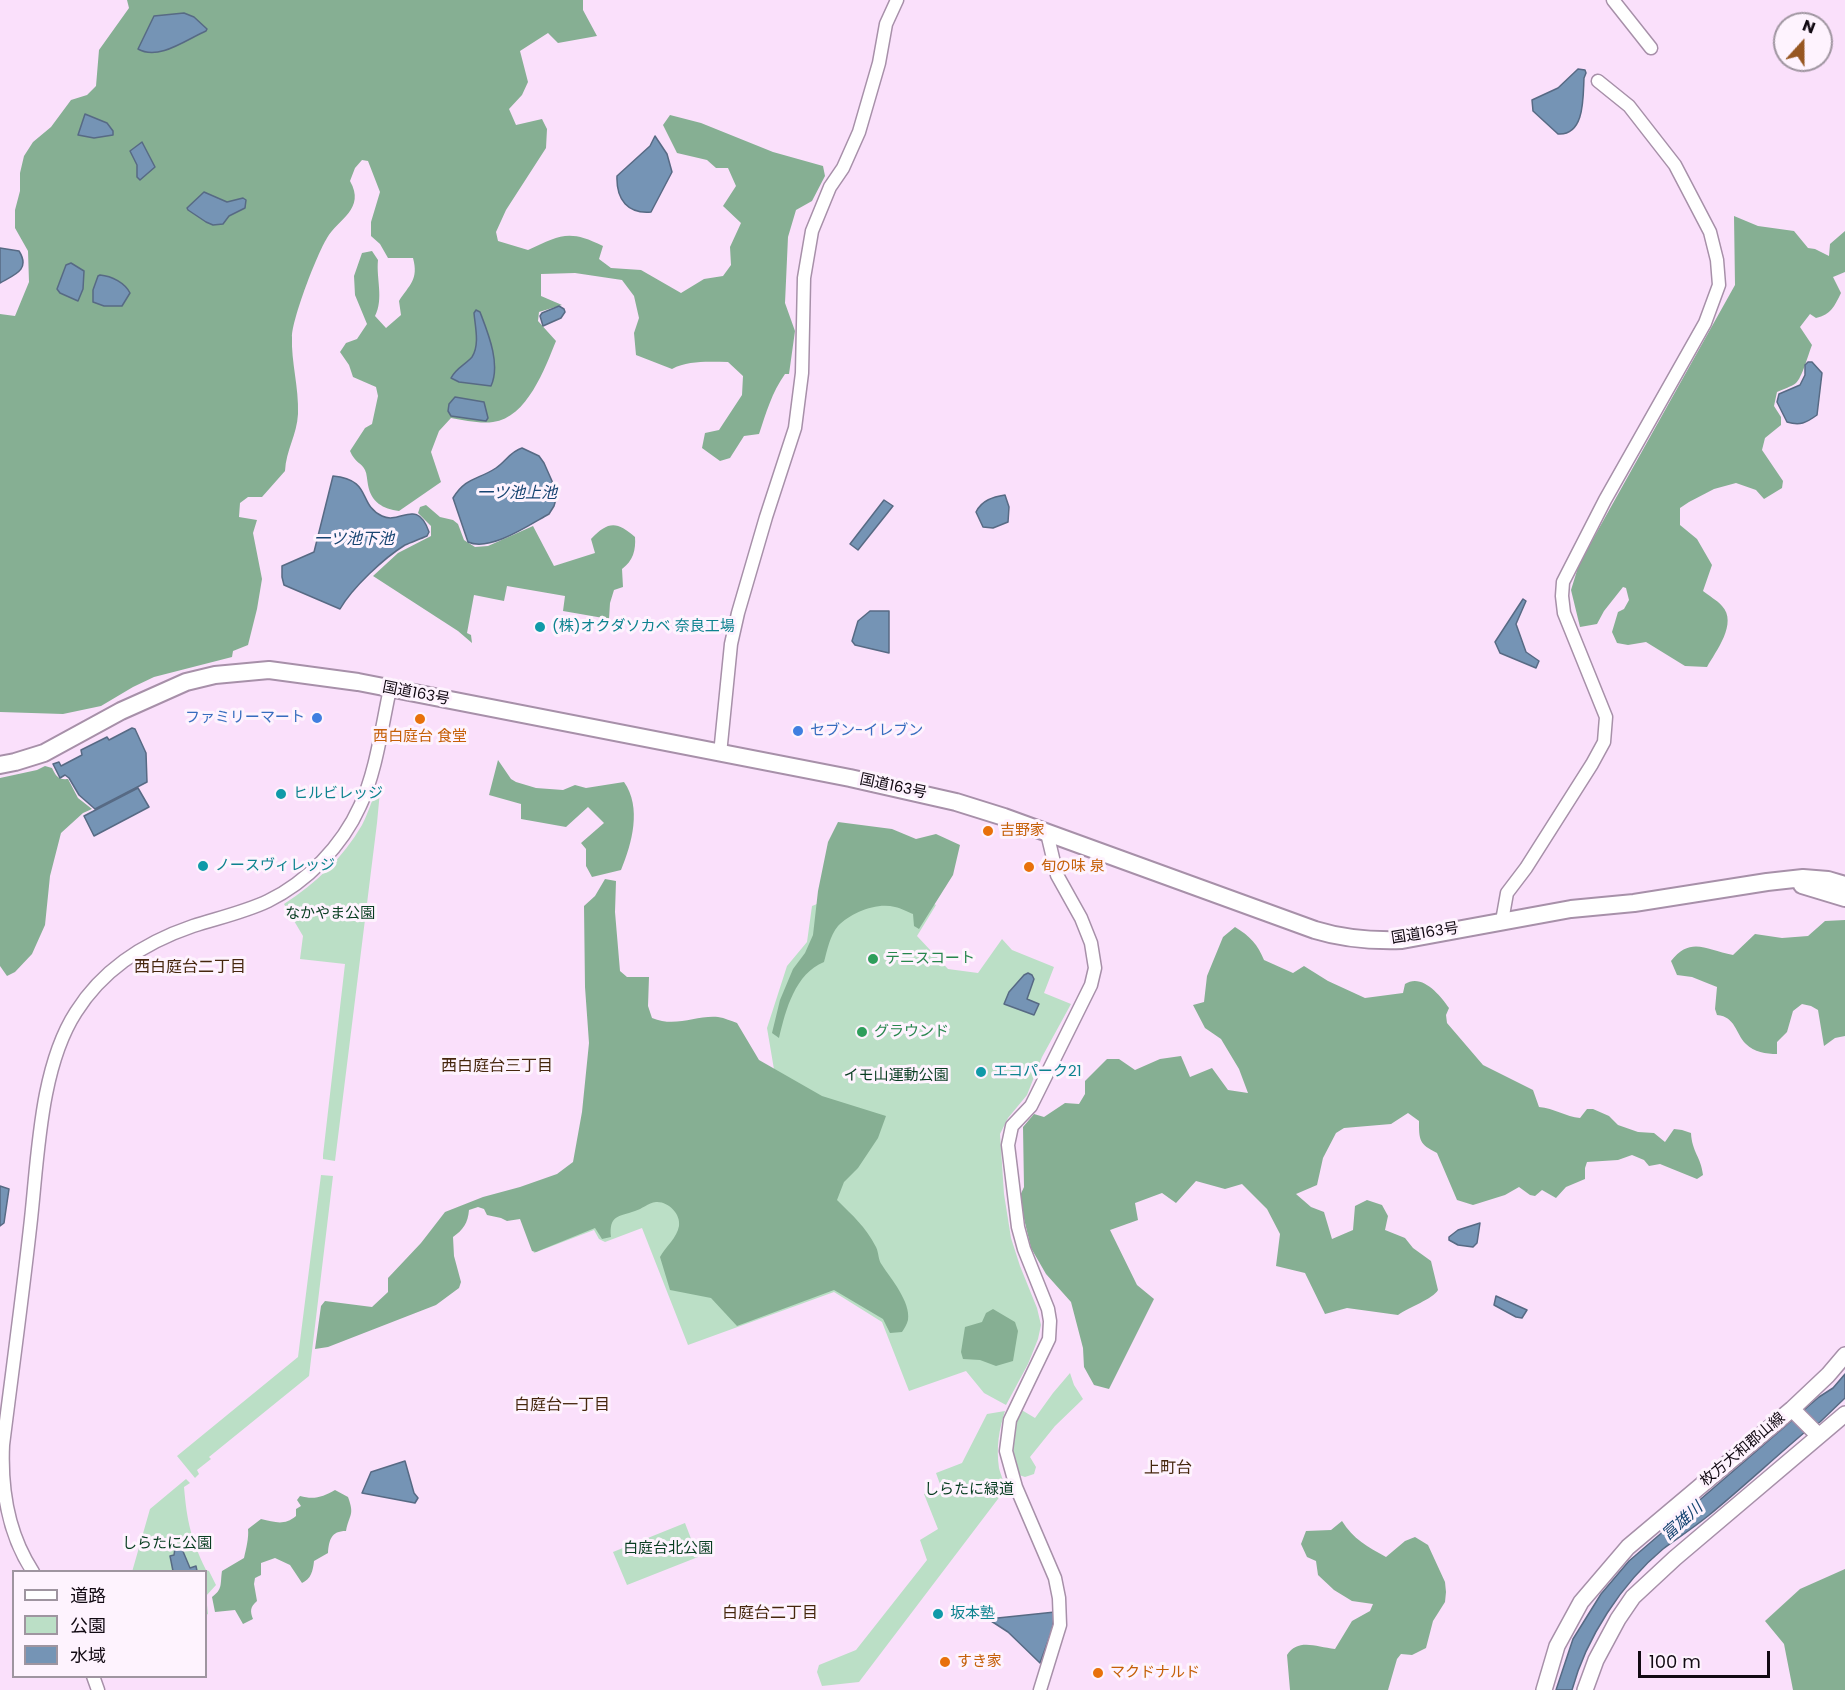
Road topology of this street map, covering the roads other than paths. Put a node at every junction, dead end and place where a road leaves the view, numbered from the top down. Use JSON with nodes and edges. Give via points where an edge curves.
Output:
{"nodes":[{"id":1,"x":897,"y":0,"type":"edge"},
{"id":2,"x":1613,"y":0,"type":"edge"},
{"id":3,"x":1651,"y":48,"type":"dead end"},
{"id":4,"x":1598,"y":81,"type":"dead end"},
{"id":5,"x":390,"y":689,"type":"junction"},
{"id":6,"x":720,"y":754,"type":"junction"},
{"id":7,"x":0,"y":765,"type":"edge"},
{"id":8,"x":1047,"y":833,"type":"junction"},
{"id":9,"x":1787,"y":880,"type":"junction"},
{"id":10,"x":1845,"y":885,"type":"edge"},
{"id":11,"x":1845,"y":898,"type":"edge"},
{"id":12,"x":1502,"y":921,"type":"junction"},
{"id":13,"x":1845,"y":1355,"type":"edge"},
{"id":14,"x":1792,"y":1408,"type":"junction"},
{"id":15,"x":1845,"y":1414,"type":"edge"},
{"id":16,"x":1819,"y":1436,"type":"junction"},
{"id":17,"x":32,"y":1570,"type":"edge"},
{"id":18,"x":1040,"y":1690,"type":"edge"},
{"id":19,"x":1544,"y":1690,"type":"edge"},
{"id":20,"x":1585,"y":1690,"type":"edge"}],
"edges":[{"from":1,"to":6,"type":"street","via":[[886,24],[859,132],[812,231],[804,278],[802,373],[795,428],[738,613],[731,644]]},
{"from":2,"to":3,"type":"street"},
{"from":4,"to":12,"type":"street","via":[[1629,106],[1675,165],[1710,231],[1719,285],[1705,323],[1563,582],[1564,614],[1606,717],[1604,742],[1507,893]]},
{"from":5,"to":6,"type":"highway","name":"国道163号"},
{"from":5,"to":7,"type":"highway","name":"国道163号","via":[[269,670],[215,675],[158,693],[44,753]]},
{"from":5,"to":17,"type":"street","via":[[361,805],[341,838],[315,868],[268,901],[171,934],[129,957],[85,999],[59,1044],[50,1070],[41,1130],[3,1445],[9,1519]]},
{"from":6,"to":8,"type":"highway","name":"国道163号","via":[[909,790]]},
{"from":8,"to":12,"type":"highway","name":"国道163号","via":[[1339,937],[1402,940]]},
{"from":8,"to":18,"type":"street","via":[[1057,875],[1081,918],[1095,968],[1091,985],[1031,1106],[1012,1126],[1008,1145],[1018,1227],[1050,1321],[1049,1339],[1010,1420],[1006,1451],[1016,1487],[1055,1578],[1059,1598],[1060,1625]]},
{"from":9,"to":10,"type":"highway","name":"国道163号","via":[[1817,878]]},
{"from":9,"to":11,"type":"highway","name":"国道163号"},
{"from":9,"to":12,"type":"highway","name":"国道163号"},
{"from":13,"to":14,"type":"main road","name":"枚方大和郡山線"},
{"from":14,"to":16,"type":"main road"},
{"from":14,"to":19,"type":"main road","name":"枚方大和郡山線","via":[[1628,1547],[1581,1602],[1557,1646]]},
{"from":15,"to":16,"type":"main road"},
{"from":16,"to":20,"type":"main road","via":[[1633,1597],[1596,1660]]}]}
